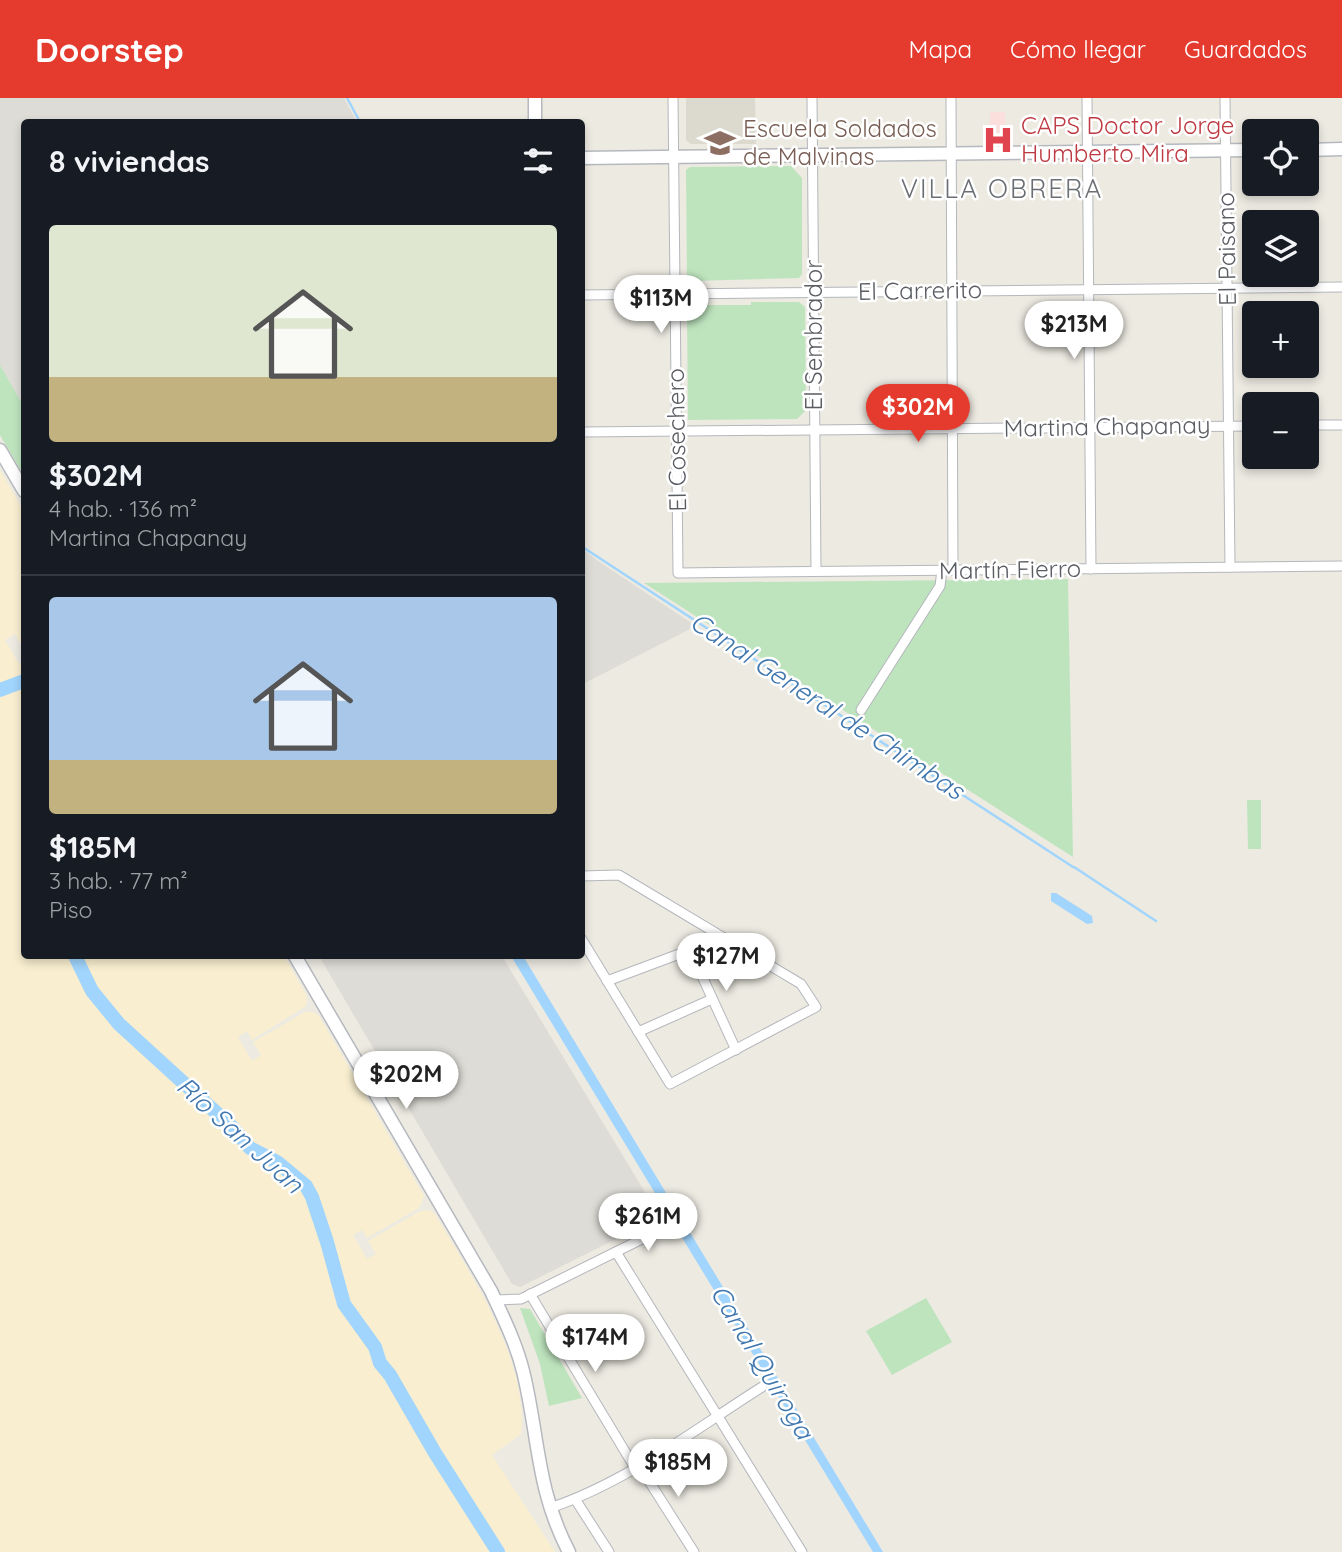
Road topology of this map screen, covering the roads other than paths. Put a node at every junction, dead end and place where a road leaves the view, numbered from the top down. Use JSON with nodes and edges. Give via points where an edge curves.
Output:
{"nodes":[{"id":1,"x":535,"y":98,"type":"edge"},
{"id":2,"x":673,"y":98,"type":"edge"},
{"id":3,"x":812,"y":98,"type":"edge"},
{"id":4,"x":951,"y":98,"type":"edge"},
{"id":5,"x":1087,"y":98,"type":"edge"},
{"id":6,"x":1225,"y":98,"type":"edge"},
{"id":7,"x":535,"y":119,"type":"edge"},
{"id":8,"x":1342,"y":149,"type":"edge"},
{"id":9,"x":1226,"y":150,"type":"junction"},
{"id":10,"x":1242,"y":150,"type":"edge"},
{"id":11,"x":1319,"y":150,"type":"edge"},
{"id":12,"x":1087,"y":152,"type":"junction"},
{"id":13,"x":951,"y":154,"type":"junction"},
{"id":14,"x":813,"y":155,"type":"junction"},
{"id":15,"x":674,"y":157,"type":"junction"},
{"id":16,"x":585,"y":158,"type":"edge"},
{"id":17,"x":1342,"y":287,"type":"edge"},
{"id":18,"x":1227,"y":288,"type":"junction"},
{"id":19,"x":1089,"y":289,"type":"junction"},
{"id":20,"x":952,"y":291,"type":"junction"},
{"id":21,"x":814,"y":292,"type":"junction"},
{"id":22,"x":675,"y":294,"type":"junction"},
{"id":23,"x":585,"y":295,"type":"edge"},
{"id":24,"x":1319,"y":425,"type":"edge"},
{"id":25,"x":1342,"y":425,"type":"edge"},
{"id":26,"x":1229,"y":426,"type":"junction"},
{"id":27,"x":1242,"y":426,"type":"edge"},
{"id":28,"x":1090,"y":427,"type":"junction"},
{"id":29,"x":953,"y":429,"type":"junction"},
{"id":30,"x":815,"y":430,"type":"junction"},
{"id":31,"x":677,"y":431,"type":"junction"},
{"id":32,"x":585,"y":432,"type":"edge"},
{"id":33,"x":0,"y":450,"type":"edge"},
{"id":34,"x":21,"y":486,"type":"edge"},
{"id":35,"x":1342,"y":566,"type":"edge"},
{"id":36,"x":1230,"y":568,"type":"junction"},
{"id":37,"x":1091,"y":569,"type":"junction"},
{"id":38,"x":942,"y":570,"type":"junction"},
{"id":39,"x":953,"y":570,"type":"junction"},
{"id":40,"x":816,"y":571,"type":"junction"},
{"id":41,"x":678,"y":573,"type":"joint"},
{"id":42,"x":861,"y":710,"type":"dead end"},
{"id":43,"x":585,"y":876,"type":"edge"},
{"id":44,"x":585,"y":945,"type":"edge"},
{"id":45,"x":297,"y":959,"type":"edge"},
{"id":46,"x":607,"y":981,"type":"junction"},
{"id":47,"x":712,"y":999,"type":"junction"},
{"id":48,"x":638,"y":1032,"type":"junction"},
{"id":49,"x":736,"y":1049,"type":"junction"},
{"id":50,"x":666,"y":1227,"type":"dead end"},
{"id":51,"x":616,"y":1252,"type":"junction"},
{"id":52,"x":530,"y":1294,"type":"junction"},
{"id":53,"x":496,"y":1300,"type":"junction"},
{"id":54,"x":762,"y":1387,"type":"dead end"},
{"id":55,"x":718,"y":1415,"type":"junction"},
{"id":56,"x":635,"y":1468,"type":"junction"},
{"id":57,"x":575,"y":1499,"type":"junction"},
{"id":58,"x":550,"y":1508,"type":"junction"},
{"id":59,"x":569,"y":1552,"type":"edge"},
{"id":60,"x":609,"y":1552,"type":"edge"},
{"id":61,"x":694,"y":1552,"type":"edge"},
{"id":62,"x":802,"y":1552,"type":"edge"}],
"edges":[{"from":1,"to":7,"type":"main road"},
{"from":2,"to":15,"type":"street","name":"El Cosechero"},
{"from":3,"to":14,"type":"street","name":"El Sembrador"},
{"from":4,"to":13,"type":"street"},
{"from":5,"to":12,"type":"street"},
{"from":6,"to":9,"type":"street","name":"El Paisano"},
{"from":8,"to":11,"type":"main road"},
{"from":9,"to":10,"type":"main road"},
{"from":9,"to":12,"type":"main road"},
{"from":9,"to":18,"type":"street","name":"El Paisano"},
{"from":12,"to":13,"type":"main road"},
{"from":12,"to":19,"type":"street"},
{"from":13,"to":14,"type":"main road"},
{"from":13,"to":20,"type":"street"},
{"from":14,"to":15,"type":"main road"},
{"from":14,"to":21,"type":"street","name":"El Sembrador"},
{"from":15,"to":16,"type":"main road"},
{"from":15,"to":22,"type":"street","name":"El Cosechero"},
{"from":17,"to":18,"type":"street","name":"El Carrerito"},
{"from":18,"to":19,"type":"street","name":"El Carrerito"},
{"from":18,"to":26,"type":"street","name":"El Paisano"},
{"from":19,"to":20,"type":"street","name":"El Carrerito"},
{"from":19,"to":28,"type":"street"},
{"from":20,"to":21,"type":"street","name":"El Carrerito"},
{"from":20,"to":29,"type":"street"},
{"from":21,"to":22,"type":"street","name":"El Carrerito"},
{"from":21,"to":30,"type":"street","name":"El Sembrador"},
{"from":22,"to":23,"type":"street","name":"El Carrerito"},
{"from":22,"to":31,"type":"street","name":"El Cosechero"},
{"from":24,"to":25,"type":"street"},
{"from":26,"to":27,"type":"street","name":"Martina Chapanay"},
{"from":26,"to":28,"type":"street","name":"Martina Chapanay"},
{"from":26,"to":36,"type":"street","name":"El Paisano"},
{"from":28,"to":29,"type":"street","name":"Martina Chapanay"},
{"from":28,"to":37,"type":"street"},
{"from":29,"to":30,"type":"street","name":"Martina Chapanay"},
{"from":29,"to":39,"type":"street"},
{"from":30,"to":31,"type":"street","name":"Martina Chapanay"},
{"from":30,"to":40,"type":"street","name":"El Sembrador"},
{"from":31,"to":32,"type":"street","name":"Martina Chapanay"},
{"from":31,"to":41,"type":"street","name":"El Cosechero"},
{"from":33,"to":34,"type":"main road"},
{"from":35,"to":36,"type":"street","name":"Martín Fierro"},
{"from":36,"to":37,"type":"street","name":"Martín Fierro"},
{"from":37,"to":39,"type":"street","name":"Martín Fierro"},
{"from":38,"to":39,"type":"street","name":"Martín Fierro"},
{"from":38,"to":40,"type":"street","name":"Martín Fierro"},
{"from":38,"to":42,"type":"street","via":[[940,586]]},
{"from":40,"to":41,"type":"street","name":"Martín Fierro"},
{"from":43,"to":49,"type":"street","via":[[619,875],[801,984],[816,1007]]},
{"from":44,"to":46,"type":"street"},
{"from":45,"to":53,"type":"main road"},
{"from":46,"to":47,"type":"street","via":[[690,950]]},
{"from":46,"to":48,"type":"street"},
{"from":47,"to":48,"type":"street"},
{"from":47,"to":49,"type":"street"},
{"from":48,"to":49,"type":"street","via":[[670,1084]]},
{"from":50,"to":51,"type":"street"},
{"from":51,"to":52,"type":"street"},
{"from":51,"to":55,"type":"street"},
{"from":52,"to":53,"type":"street"},
{"from":52,"to":56,"type":"street"},
{"from":53,"to":58,"type":"main road","via":[[523,1371]]},
{"from":54,"to":55,"type":"street"},
{"from":55,"to":56,"type":"street"},
{"from":55,"to":62,"type":"street"},
{"from":56,"to":57,"type":"street"},
{"from":56,"to":61,"type":"street","via":[[649,1481]]},
{"from":57,"to":58,"type":"street"},
{"from":57,"to":60,"type":"street"},
{"from":58,"to":59,"type":"main road"}]}
